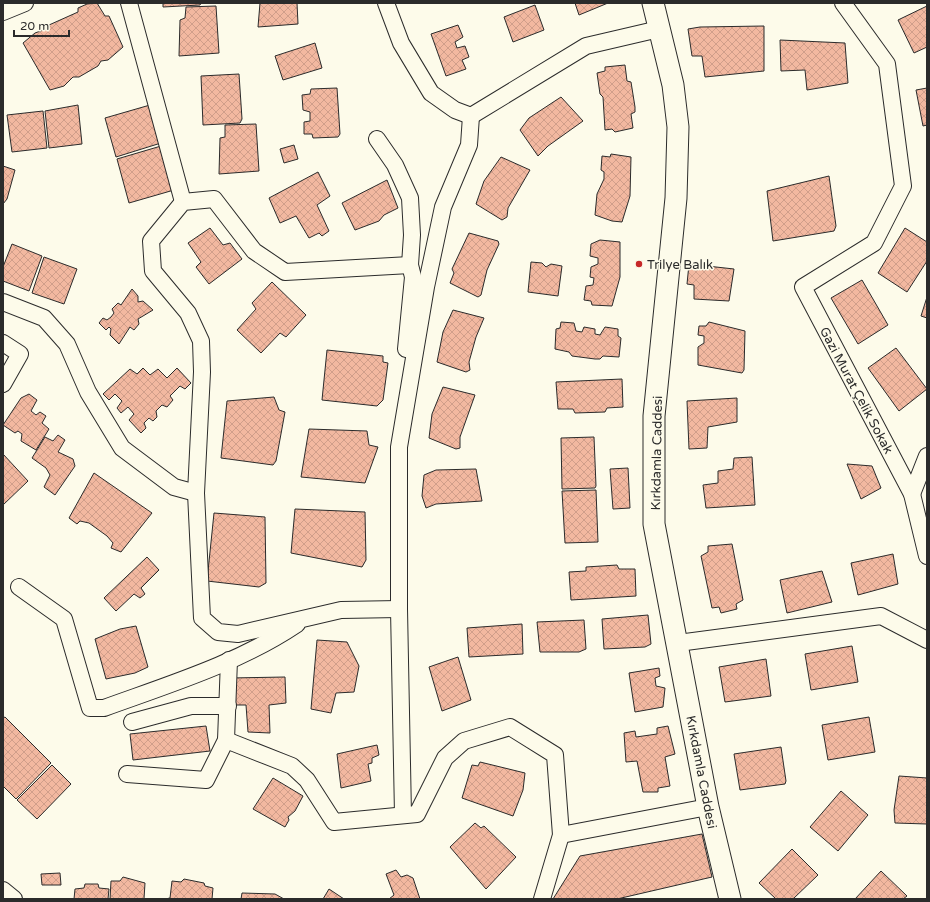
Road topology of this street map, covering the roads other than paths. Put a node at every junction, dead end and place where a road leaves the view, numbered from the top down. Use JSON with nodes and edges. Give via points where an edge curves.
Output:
{"nodes":[{"id":1,"x":25,"y":3,"type":"edge"},
{"id":2,"x":128,"y":3,"type":"edge"},
{"id":3,"x":386,"y":3,"type":"edge"},
{"id":4,"x":653,"y":3,"type":"edge"},
{"id":5,"x":843,"y":3,"type":"edge"},
{"id":6,"x":3,"y":12,"type":"edge"},
{"id":7,"x":659,"y":29,"type":"junction"},
{"id":8,"x":471,"y":116,"type":"junction"},
{"id":9,"x":377,"y":139,"type":"dead end"},
{"id":10,"x":183,"y":202,"type":"junction"},
{"id":11,"x":410,"y":265,"type":"junction"},
{"id":12,"x":3,"y":302,"type":"edge"},
{"id":13,"x":3,"y":343,"type":"edge"},
{"id":14,"x":3,"y":384,"type":"edge"},
{"id":15,"x":399,"y":447,"type":"junction"},
{"id":16,"x":927,"y":456,"type":"edge"},
{"id":17,"x":196,"y":493,"type":"junction"},
{"id":18,"x":912,"y":494,"type":"junction"},
{"id":19,"x":927,"y":556,"type":"edge"},
{"id":20,"x":19,"y":587,"type":"dead end"},
{"id":21,"x":399,"y":609,"type":"junction"},
{"id":22,"x":305,"y":619,"type":"junction"},
{"id":23,"x":927,"y":640,"type":"edge"},
{"id":24,"x":678,"y":643,"type":"junction"},
{"id":25,"x":229,"y":660,"type":"junction"},
{"id":26,"x":228,"y":706,"type":"junction"},
{"id":27,"x":132,"y":722,"type":"dead end"},
{"id":28,"x":226,"y":740,"type":"junction"},
{"id":29,"x":127,"y":774,"type":"dead end"},
{"id":30,"x":708,"y":807,"type":"junction"},
{"id":31,"x":404,"y":815,"type":"junction"},
{"id":32,"x":561,"y":835,"type":"junction"},
{"id":33,"x":3,"y":890,"type":"edge"},
{"id":34,"x":14,"y":899,"type":"edge"},
{"id":35,"x":542,"y":899,"type":"edge"},
{"id":36,"x":730,"y":899,"type":"edge"}],
"edges":[{"from":1,"to":6,"type":"street"},
{"from":2,"to":10,"type":"street"},
{"from":3,"to":8,"type":"street","via":[[401,43],[431,93],[455,110]]},
{"from":4,"to":7,"type":"street","name":"Kırkdamla Caddesi"},
{"from":5,"to":18,"type":"street","name":"Gazi Murat Çelik Sokak","via":[[887,64],[903,186],[874,243],[802,287]]},
{"from":7,"to":8,"type":"street","via":[[586,46]]},
{"from":7,"to":24,"type":"street","name":"Kırkdamla Caddesi","via":[[673,85],[678,127],[676,198],[654,416],[654,524]]},
{"from":8,"to":15,"type":"street","via":[[469,145],[442,207]]},
{"from":9,"to":11,"type":"street","via":[[395,165],[410,198]]},
{"from":10,"to":11,"type":"street","via":[[214,199],[254,251],[285,272]]},
{"from":10,"to":17,"type":"street","via":[[151,241],[153,271],[188,313],[201,341],[202,372]]},
{"from":11,"to":15,"type":"street","via":[[413,277]]},
{"from":12,"to":17,"type":"street","via":[[44,318],[67,344],[88,392],[122,448],[174,487]]},
{"from":13,"to":14,"type":"street","via":[[20,354]]},
{"from":15,"to":21,"type":"street"},
{"from":16,"to":18,"type":"street"},
{"from":17,"to":22,"type":"street","via":[[202,618],[218,632],[238,634]]},
{"from":18,"to":19,"type":"street","name":"Gazi Murat Çelik Sokak"},
{"from":20,"to":25,"type":"street","via":[[64,619],[90,708],[104,708]]},
{"from":21,"to":22,"type":"street","via":[[341,610]]},
{"from":21,"to":31,"type":"street"},
{"from":22,"to":25,"type":"street","via":[[272,641]]},
{"from":23,"to":24,"type":"street","via":[[881,616]]},
{"from":24,"to":30,"type":"street","name":"Kırkdamla Caddesi"},
{"from":25,"to":26,"type":"street"},
{"from":26,"to":27,"type":"street","via":[[191,706]]},
{"from":26,"to":28,"type":"street"},
{"from":28,"to":29,"type":"street","via":[[206,780]]},
{"from":28,"to":31,"type":"street","via":[[292,766],[307,780],[334,822]]},
{"from":30,"to":32,"type":"street"},
{"from":30,"to":36,"type":"street","name":"Kırkdamla Caddesi"},
{"from":31,"to":32,"type":"street","via":[[417,814],[445,758],[464,741],[510,727],[555,754]]},
{"from":32,"to":35,"type":"street"},
{"from":33,"to":34,"type":"street"}]}
